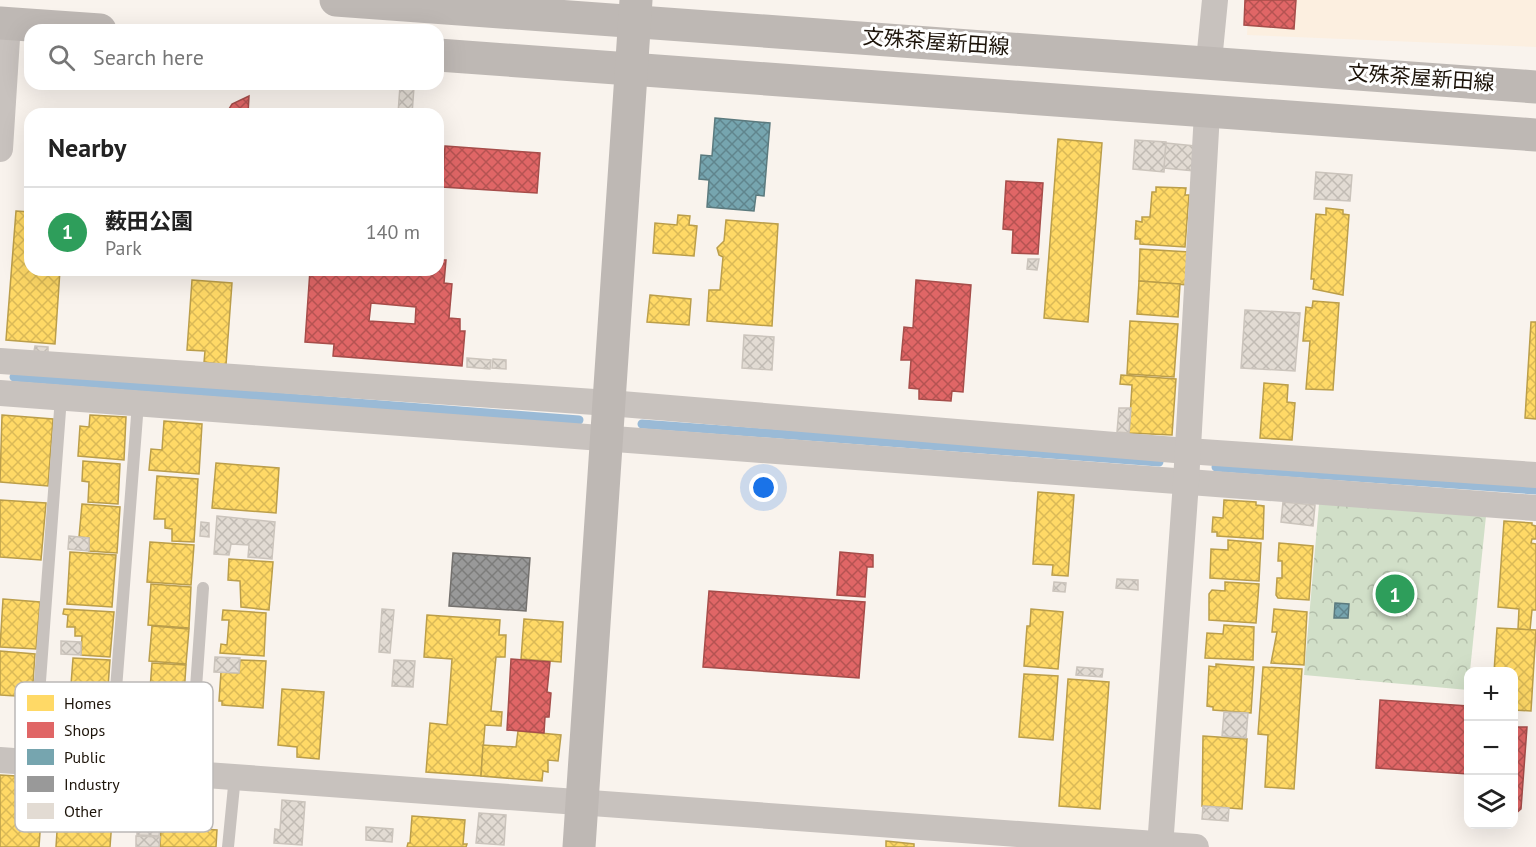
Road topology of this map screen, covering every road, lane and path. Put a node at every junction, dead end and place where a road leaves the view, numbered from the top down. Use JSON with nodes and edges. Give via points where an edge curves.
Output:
{"nodes":[{"id":1,"x":336,"y":0,"type":"edge"},
{"id":2,"x":1215,"y":0,"type":"edge"},
{"id":3,"x":636,"y":11,"type":"edge"},
{"id":4,"x":4,"y":23,"type":"edge"},
{"id":5,"x":24,"y":24,"type":"edge"},
{"id":6,"x":444,"y":55,"type":"edge"},
{"id":7,"x":1209,"y":61,"type":"junction"},
{"id":8,"x":633,"y":69,"type":"junction"},
{"id":9,"x":1536,"y":87,"type":"edge"},
{"id":10,"x":1207,"y":113,"type":"junction"},
{"id":11,"x":1536,"y":135,"type":"edge"},
{"id":12,"x":0,"y":149,"type":"edge"},
{"id":13,"x":0,"y":361,"type":"edge"},
{"id":14,"x":0,"y":393,"type":"edge"},
{"id":15,"x":61,"y":397,"type":"junction"},
{"id":16,"x":138,"y":403,"type":"junction"},
{"id":17,"x":609,"y":403,"type":"junction"},
{"id":18,"x":608,"y":436,"type":"junction"},
{"id":19,"x":1187,"y":451,"type":"junction"},
{"id":20,"x":1536,"y":476,"type":"edge"},
{"id":21,"x":1186,"y":482,"type":"junction"},
{"id":22,"x":1536,"y":508,"type":"edge"},
{"id":23,"x":203,"y":588,"type":"dead end"},
{"id":24,"x":40,"y":682,"type":"edge"},
{"id":25,"x":117,"y":682,"type":"edge"},
{"id":26,"x":196,"y":682,"type":"edge"},
{"id":27,"x":0,"y":760,"type":"edge"},
{"id":28,"x":15,"y":761,"type":"edge"},
{"id":29,"x":213,"y":775,"type":"edge"},
{"id":30,"x":235,"y":776,"type":"junction"},
{"id":31,"x":582,"y":800,"type":"junction"},
{"id":32,"x":1160,"y":846,"type":"edge"},
{"id":33,"x":228,"y":847,"type":"edge"},
{"id":34,"x":579,"y":847,"type":"edge"},
{"id":35,"x":1196,"y":847,"type":"edge"}],
"edges":[{"from":1,"to":3,"type":"main road","name":"文殊茶屋新田線"},
{"from":2,"to":7,"type":"street"},
{"from":3,"to":7,"type":"main road","name":"文殊茶屋新田線"},
{"from":3,"to":8,"type":"main road"},
{"from":4,"to":5,"type":"main road"},
{"from":4,"to":12,"type":"street"},
{"from":6,"to":8,"type":"main road"},
{"from":7,"to":9,"type":"main road","name":"文殊茶屋新田線"},
{"from":8,"to":10,"type":"main road"},
{"from":8,"to":17,"type":"main road"},
{"from":10,"to":11,"type":"main road"},
{"from":10,"to":19,"type":"street"},
{"from":13,"to":17,"type":"street"},
{"from":14,"to":15,"type":"street"},
{"from":15,"to":16,"type":"street"},
{"from":15,"to":24,"type":"lane"},
{"from":16,"to":18,"type":"street"},
{"from":16,"to":25,"type":"lane"},
{"from":17,"to":18,"type":"main road"},
{"from":17,"to":19,"type":"street"},
{"from":18,"to":21,"type":"street"},
{"from":18,"to":31,"type":"main road"},
{"from":19,"to":20,"type":"street"},
{"from":19,"to":21,"type":"street"},
{"from":21,"to":22,"type":"street"},
{"from":21,"to":32,"type":"street"},
{"from":23,"to":26,"type":"lane"},
{"from":27,"to":28,"type":"street"},
{"from":29,"to":30,"type":"street"},
{"from":30,"to":31,"type":"street"},
{"from":30,"to":33,"type":"lane"},
{"from":31,"to":32,"type":"street"},
{"from":31,"to":34,"type":"main road"},
{"from":32,"to":35,"type":"street"}]}
